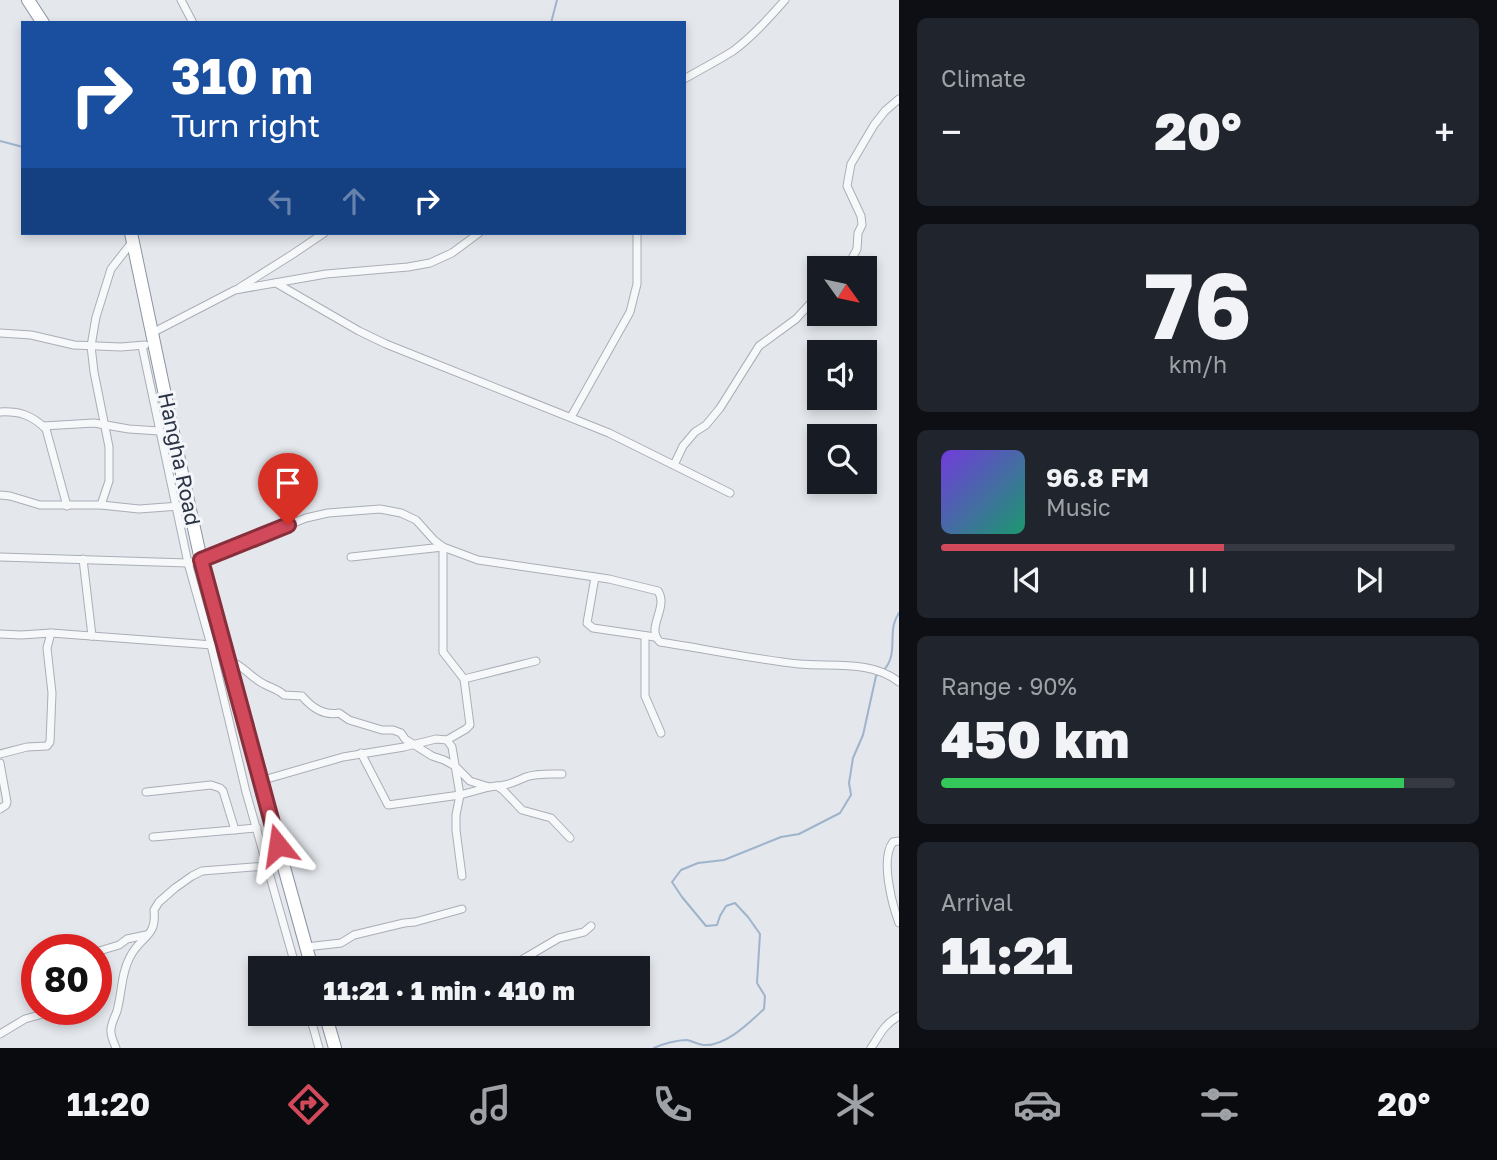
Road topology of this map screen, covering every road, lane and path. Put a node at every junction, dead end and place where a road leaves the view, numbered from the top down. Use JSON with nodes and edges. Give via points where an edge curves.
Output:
{"nodes":[{"id":1,"x":28,"y":0,"type":"edge"},
{"id":2,"x":181,"y":0,"type":"edge"},
{"id":3,"x":785,"y":0,"type":"edge"},
{"id":4,"x":42,"y":21,"type":"edge"},
{"id":5,"x":192,"y":21,"type":"edge"},
{"id":6,"x":686,"y":78,"type":"edge"},
{"id":7,"x":898,"y":99,"type":"edge"},
{"id":8,"x":321,"y":235,"type":"edge"},
{"id":9,"x":476,"y":235,"type":"edge"},
{"id":10,"x":637,"y":235,"type":"edge"},
{"id":11,"x":132,"y":236,"type":"edge"},
{"id":12,"x":853,"y":256,"type":"edge"},
{"id":13,"x":276,"y":283,"type":"junction"},
{"id":14,"x":235,"y":290,"type":"junction"},
{"id":15,"x":807,"y":307,"type":"edge"},
{"id":16,"x":0,"y":333,"type":"edge"},
{"id":17,"x":149,"y":340,"type":"junction"},
{"id":18,"x":91,"y":346,"type":"junction"},
{"id":19,"x":0,"y":412,"type":"edge"},
{"id":20,"x":572,"y":417,"type":"junction"},
{"id":21,"x":105,"y":425,"type":"junction"},
{"id":22,"x":43,"y":426,"type":"junction"},
{"id":23,"x":159,"y":431,"type":"junction"},
{"id":24,"x":674,"y":466,"type":"junction"},
{"id":25,"x":730,"y":493,"type":"dead end"},
{"id":26,"x":0,"y":495,"type":"edge"},
{"id":27,"x":101,"y":505,"type":"junction"},
{"id":28,"x":183,"y":505,"type":"junction"},
{"id":29,"x":66,"y":506,"type":"junction"},
{"id":30,"x":443,"y":547,"type":"junction"},
{"id":31,"x":0,"y":557,"type":"edge"},
{"id":32,"x":351,"y":557,"type":"dead end"},
{"id":33,"x":83,"y":559,"type":"junction"},
{"id":34,"x":201,"y":560,"type":"junction"},
{"id":35,"x":188,"y":564,"type":"junction"},
{"id":36,"x":595,"y":577,"type":"junction"},
{"id":37,"x":51,"y":633,"type":"junction"},
{"id":38,"x":0,"y":634,"type":"edge"},
{"id":39,"x":92,"y":636,"type":"junction"},
{"id":40,"x":645,"y":636,"type":"junction"},
{"id":41,"x":655,"y":637,"type":"junction"},
{"id":42,"x":211,"y":645,"type":"junction"},
{"id":43,"x":226,"y":646,"type":"junction"},
{"id":44,"x":229,"y":660,"type":"junction"},
{"id":45,"x":536,"y":661,"type":"dead end"},
{"id":46,"x":464,"y":679,"type":"junction"},
{"id":47,"x":898,"y":682,"type":"edge"},
{"id":48,"x":661,"y":733,"type":"dead end"},
{"id":49,"x":447,"y":740,"type":"junction"},
{"id":50,"x":415,"y":744,"type":"junction"},
{"id":51,"x":361,"y":753,"type":"junction"},
{"id":52,"x":0,"y":754,"type":"edge"},
{"id":53,"x":0,"y":763,"type":"edge"},
{"id":54,"x":455,"y":766,"type":"junction"},
{"id":55,"x":562,"y":774,"type":"dead end"},
{"id":56,"x":260,"y":781,"type":"junction"},
{"id":57,"x":493,"y":787,"type":"junction"},
{"id":58,"x":146,"y":792,"type":"dead end"},
{"id":59,"x":460,"y":795,"type":"junction"},
{"id":60,"x":0,"y":809,"type":"edge"},
{"id":61,"x":257,"y":828,"type":"junction"},
{"id":62,"x":235,"y":830,"type":"junction"},
{"id":63,"x":153,"y":837,"type":"dead end"},
{"id":64,"x":570,"y":838,"type":"dead end"},
{"id":65,"x":898,"y":841,"type":"edge"},
{"id":66,"x":267,"y":866,"type":"junction"},
{"id":67,"x":462,"y":876,"type":"dead end"},
{"id":68,"x":462,"y":909,"type":"dead end"},
{"id":69,"x":898,"y":923,"type":"edge"},
{"id":70,"x":591,"y":926,"type":"dead end"},
{"id":71,"x":150,"y":934,"type":"junction"},
{"id":72,"x":112,"y":947,"type":"edge"},
{"id":73,"x":306,"y":947,"type":"junction"},
{"id":74,"x":293,"y":956,"type":"edge"},
{"id":75,"x":309,"y":956,"type":"edge"},
{"id":76,"x":528,"y":956,"type":"edge"},
{"id":77,"x":898,"y":1016,"type":"edge"},
{"id":78,"x":21,"y":1021,"type":"edge"},
{"id":79,"x":313,"y":1026,"type":"edge"},
{"id":80,"x":329,"y":1026,"type":"edge"},
{"id":81,"x":0,"y":1034,"type":"edge"},
{"id":82,"x":116,"y":1048,"type":"edge"},
{"id":83,"x":319,"y":1048,"type":"edge"},
{"id":84,"x":335,"y":1048,"type":"edge"},
{"id":85,"x":871,"y":1048,"type":"edge"}],
"edges":[{"from":1,"to":4,"type":"highway"},
{"from":2,"to":5,"type":"street"},
{"from":3,"to":6,"type":"street","via":[[743,43]]},
{"from":7,"to":12,"type":"street","via":[[874,125],[851,164],[847,186],[862,225]]},
{"from":8,"to":14,"type":"street"},
{"from":9,"to":13,"type":"street","via":[[430,263]]},
{"from":10,"to":20,"type":"street","via":[[630,312]]},
{"from":11,"to":17,"type":"highway","name":"Hangha Road"},
{"from":11,"to":18,"type":"street","via":[[111,269]]},
{"from":13,"to":14,"type":"street"},
{"from":13,"to":20,"type":"street","via":[[386,344]]},
{"from":14,"to":17,"type":"street"},
{"from":15,"to":24,"type":"street","via":[[759,345],[720,408],[682,446]]},
{"from":16,"to":18,"type":"street"},
{"from":17,"to":18,"type":"street"},
{"from":17,"to":23,"type":"street"},
{"from":17,"to":28,"type":"highway","name":"Hangha Road"},
{"from":18,"to":21,"type":"street"},
{"from":19,"to":22,"type":"street","via":[[19,412]]},
{"from":20,"to":24,"type":"street"},
{"from":21,"to":22,"type":"street"},
{"from":21,"to":23,"type":"street"},
{"from":21,"to":27,"type":"street","via":[[109,481]]},
{"from":22,"to":29,"type":"street"},
{"from":23,"to":28,"type":"street"},
{"from":24,"to":25,"type":"street"},
{"from":26,"to":29,"type":"street"},
{"from":27,"to":28,"type":"street","via":[[139,509]]},
{"from":27,"to":29,"type":"street"},
{"from":28,"to":34,"type":"highway","name":"Hangha Road"},
{"from":28,"to":35,"type":"street"},
{"from":30,"to":32,"type":"street"},
{"from":30,"to":34,"type":"street","via":[[416,520],[380,509],[306,518]]},
{"from":30,"to":36,"type":"street","via":[[478,560]]},
{"from":30,"to":46,"type":"street","via":[[443,652]]},
{"from":31,"to":33,"type":"street"},
{"from":33,"to":35,"type":"street"},
{"from":33,"to":39,"type":"street"},
{"from":34,"to":35,"type":"street"},
{"from":34,"to":43,"type":"highway","name":"Hangha Road"},
{"from":35,"to":42,"type":"street"},
{"from":36,"to":40,"type":"street","via":[[587,623],[593,628]]},
{"from":36,"to":41,"type":"street","via":[[658,591],[662,605]]},
{"from":37,"to":38,"type":"street"},
{"from":37,"to":39,"type":"street"},
{"from":37,"to":52,"type":"street","via":[[47,648],[52,694],[50,741],[47,746]]},
{"from":39,"to":42,"type":"street"},
{"from":40,"to":41,"type":"street"},
{"from":40,"to":48,"type":"street","via":[[645,696]]},
{"from":41,"to":47,"type":"street","via":[[660,642],[800,664],[865,667]]},
{"from":42,"to":43,"type":"street"},
{"from":42,"to":61,"type":"street"},
{"from":43,"to":44,"type":"highway","name":"Hangha Road"},
{"from":44,"to":50,"type":"street","via":[[257,681],[284,695],[302,696],[323,713],[339,713],[349,720],[393,730]]},
{"from":44,"to":56,"type":"highway","name":"Hangha Road"},
{"from":45,"to":46,"type":"street"},
{"from":46,"to":49,"type":"street","via":[[470,725]]},
{"from":49,"to":50,"type":"street"},
{"from":49,"to":54,"type":"street"},
{"from":50,"to":51,"type":"street"},
{"from":50,"to":54,"type":"street"},
{"from":51,"to":56,"type":"street"},
{"from":51,"to":59,"type":"street","via":[[388,805]]},
{"from":53,"to":60,"type":"street","via":[[7,802]]},
{"from":54,"to":57,"type":"street","via":[[470,781]]},
{"from":54,"to":59,"type":"street"},
{"from":55,"to":57,"type":"street","via":[[527,776]]},
{"from":56,"to":73,"type":"highway","name":"Hangha Road"},
{"from":57,"to":59,"type":"street"},
{"from":57,"to":64,"type":"street","via":[[503,790],[522,810],[551,818]]},
{"from":58,"to":62,"type":"street","via":[[220,788]]},
{"from":59,"to":67,"type":"street","via":[[456,830]]},
{"from":61,"to":62,"type":"street"},
{"from":61,"to":66,"type":"street"},
{"from":62,"to":63,"type":"street"},
{"from":65,"to":69,"type":"street","via":[[888,849],[892,906]]},
{"from":66,"to":71,"type":"street","via":[[202,871],[192,876],[159,902]]},
{"from":66,"to":74,"type":"street"},
{"from":68,"to":73,"type":"street","via":[[354,935],[341,943]]},
{"from":70,"to":76,"type":"street"},
{"from":71,"to":72,"type":"street"},
{"from":71,"to":82,"type":"street","via":[[124,969],[110,1031]]},
{"from":73,"to":75,"type":"highway","name":"Hangha Road"},
{"from":77,"to":85,"type":"street"},
{"from":78,"to":81,"type":"street"},
{"from":79,"to":83,"type":"street"},
{"from":80,"to":84,"type":"highway"}]}
